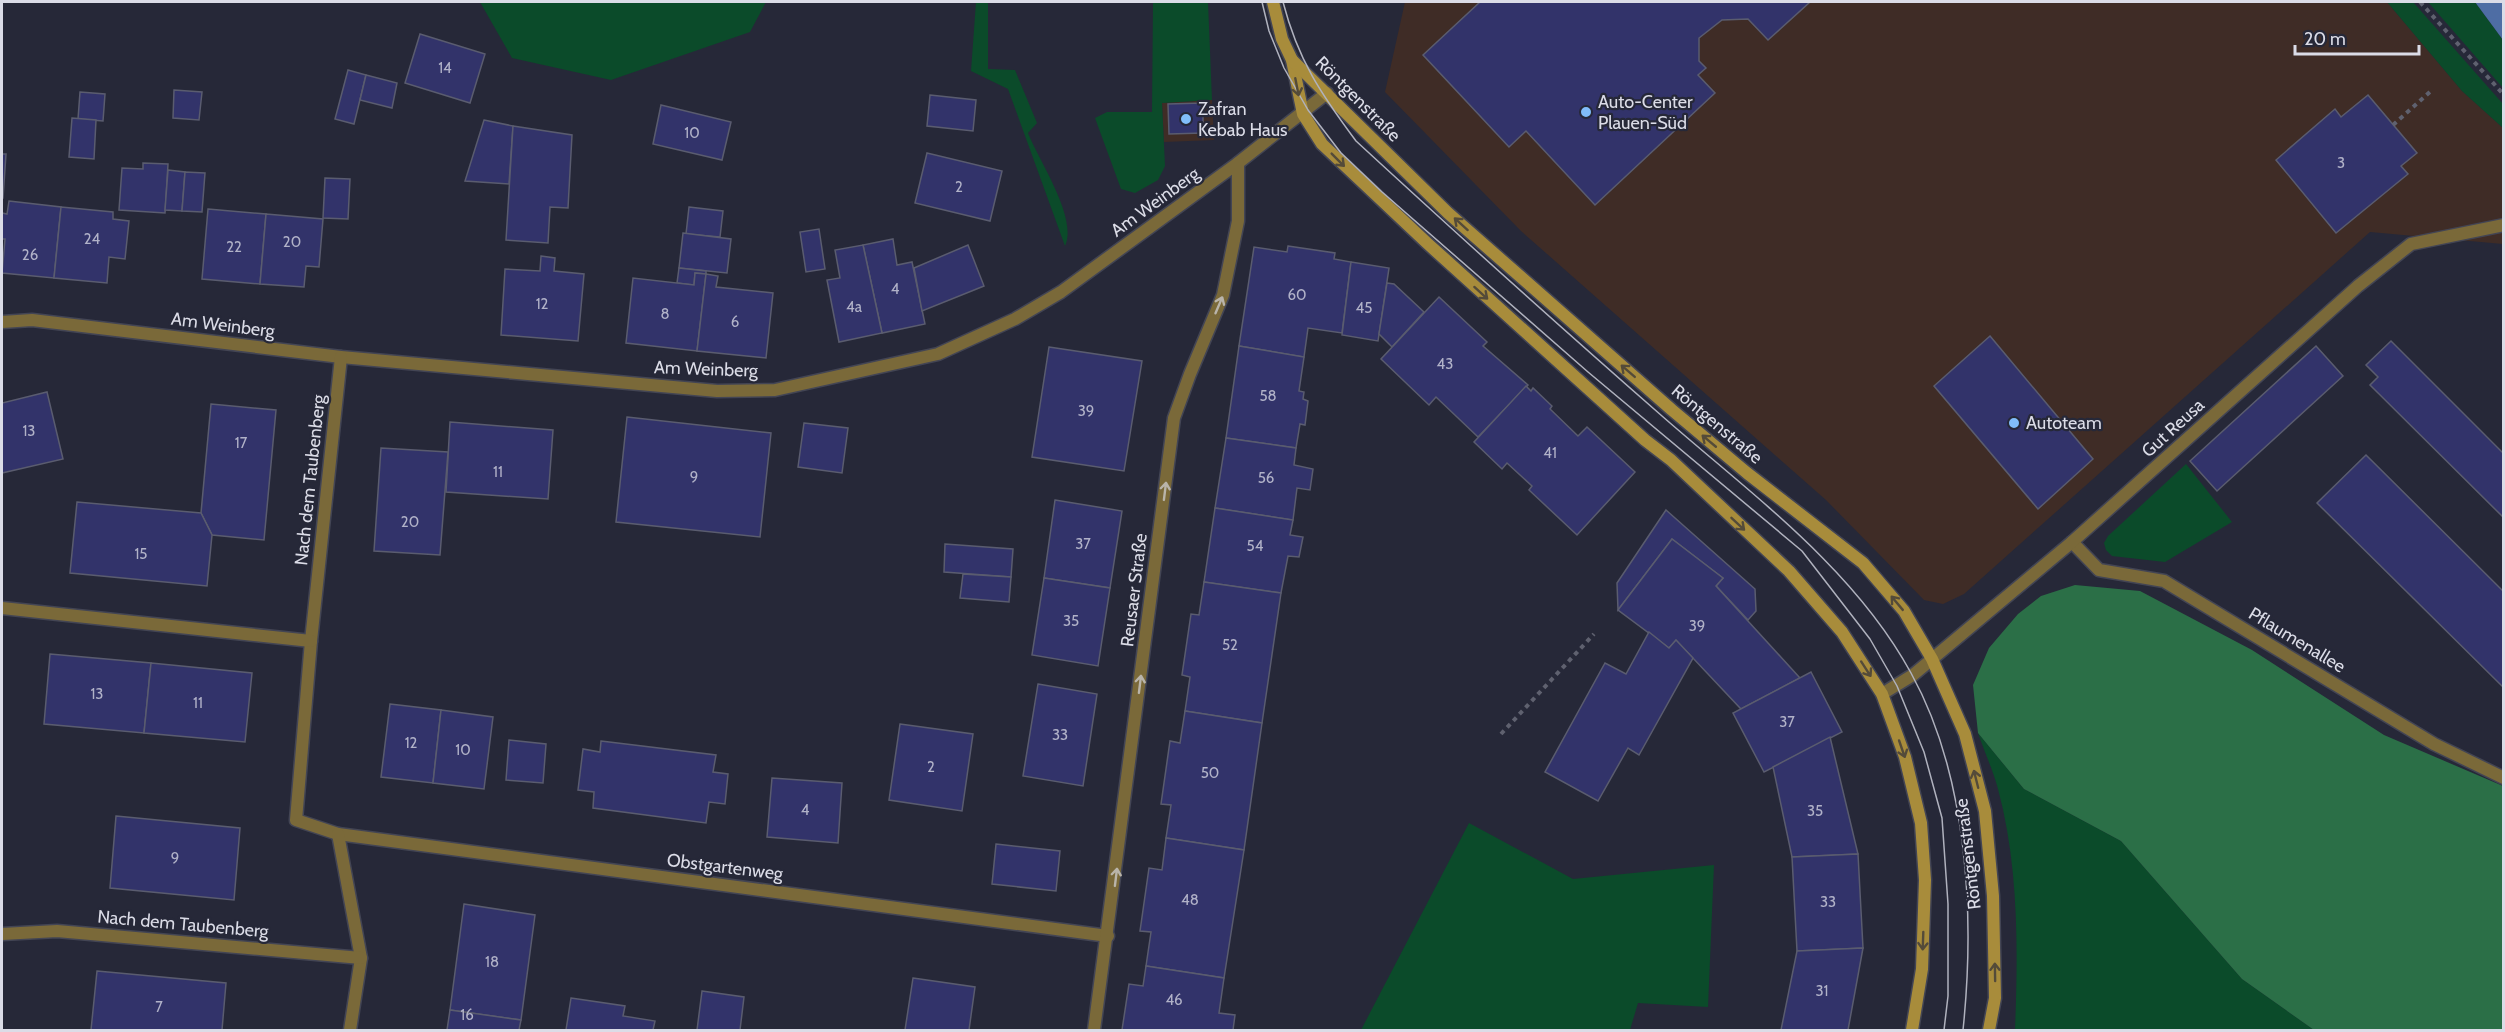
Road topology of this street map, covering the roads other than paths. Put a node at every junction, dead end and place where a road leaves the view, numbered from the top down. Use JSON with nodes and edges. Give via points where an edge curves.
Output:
{"nodes":[{"id":1,"x":1273,"y":2,"type":"edge"},
{"id":2,"x":1292,"y":60,"type":"junction"},
{"id":3,"x":1327,"y":93,"type":"junction"},
{"id":4,"x":1303,"y":114,"type":"junction"},
{"id":5,"x":1238,"y":163,"type":"junction"},
{"id":6,"x":2504,"y":225,"type":"edge"},
{"id":7,"x":2,"y":322,"type":"edge"},
{"id":8,"x":341,"y":357,"type":"junction"},
{"id":9,"x":2072,"y":542,"type":"junction"},
{"id":10,"x":2,"y":608,"type":"edge"},
{"id":11,"x":311,"y":641,"type":"junction"},
{"id":12,"x":1932,"y":659,"type":"junction"},
{"id":13,"x":1882,"y":694,"type":"junction"},
{"id":14,"x":2504,"y":778,"type":"edge"},
{"id":15,"x":338,"y":834,"type":"junction"},
{"id":16,"x":2,"y":934,"type":"edge"},
{"id":17,"x":1108,"y":936,"type":"junction"},
{"id":18,"x":361,"y":958,"type":"junction"},
{"id":19,"x":350,"y":1030,"type":"edge"},
{"id":20,"x":1094,"y":1030,"type":"edge"},
{"id":21,"x":1911,"y":1030,"type":"edge"},
{"id":22,"x":1989,"y":1030,"type":"edge"}],
"edges":[{"from":1,"to":2,"type":"street"},
{"from":2,"to":3,"type":"street","name":"Röntgenstraße"},
{"from":2,"to":4,"type":"street","name":"Röntgenstraße","one_way":true},
{"from":3,"to":4,"type":"street","name":"Am Weinberg"},
{"from":12,"to":3,"type":"street","name":"Röntgenstraße","one_way":true,"via":[[1904,611],[1863,563],[1663,402],[1448,213]]},
{"from":4,"to":5,"type":"street","name":"Am Weinberg"},
{"from":4,"to":13,"type":"street","name":"Röntgenstraße","one_way":true,"via":[[1322,144],[1361,183],[1789,571],[1842,632]]},
{"from":5,"to":8,"type":"street","name":"Am Weinberg","via":[[1061,292],[1015,319],[938,354],[775,390],[717,391]]},
{"from":17,"to":5,"type":"street","name":"Reusaer Straße","one_way":true,"via":[[1174,418],[1223,295],[1238,221]]},
{"from":6,"to":9,"type":"street","name":"Gut Reusa","via":[[2411,244],[2358,286]]},
{"from":7,"to":8,"type":"street","name":"Am Weinberg","via":[[32,321]]},
{"from":8,"to":11,"type":"street","name":"Nach dem Taubenberg"},
{"from":9,"to":12,"type":"street","name":"Gut Reusa"},
{"from":9,"to":14,"type":"street","name":"Pflaumenallee","via":[[2099,570],[2164,580],[2434,744]]},
{"from":10,"to":11,"type":"street"},
{"from":11,"to":15,"type":"street","name":"Nach dem Taubenberg","via":[[296,819]]},
{"from":12,"to":13,"type":"street","name":"Gut Reusa"},
{"from":22,"to":12,"type":"street","name":"Röntgenstraße","one_way":true,"via":[[1995,998],[1993,896],[1984,811],[1965,734]]},
{"from":13,"to":21,"type":"street","name":"Röntgenstraße","one_way":true,"via":[[1905,757],[1921,823],[1925,880],[1922,969]]},
{"from":15,"to":17,"type":"street","name":"Obstgartenweg"},
{"from":15,"to":18,"type":"street"},
{"from":16,"to":18,"type":"street","name":"Nach dem Taubenberg","via":[[57,931]]},
{"from":17,"to":20,"type":"street","name":"Reusaer Straße"},
{"from":18,"to":19,"type":"street"}]}
